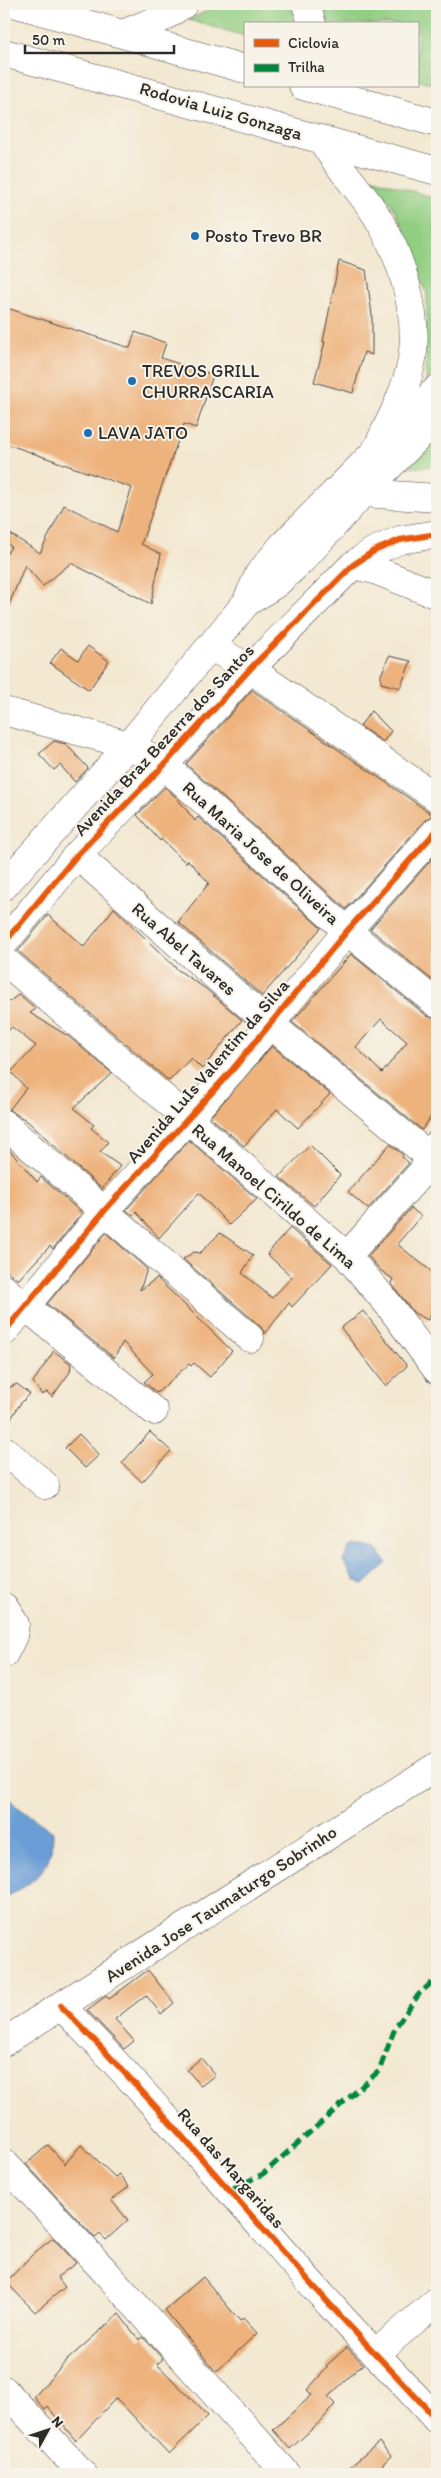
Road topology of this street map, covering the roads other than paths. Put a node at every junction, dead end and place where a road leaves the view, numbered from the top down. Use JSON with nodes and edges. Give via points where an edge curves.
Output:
{"nodes":[{"id":1,"x":17,"y":4,"type":"edge"},
{"id":2,"x":184,"y":4,"type":"edge"},
{"id":3,"x":306,"y":4,"type":"edge"},
{"id":4,"x":311,"y":22,"type":"edge"},
{"id":5,"x":125,"y":33,"type":"junction"},
{"id":6,"x":4,"y":53,"type":"edge"},
{"id":7,"x":244,"y":69,"type":"edge"},
{"id":8,"x":315,"y":88,"type":"edge"},
{"id":9,"x":351,"y":94,"type":"edge"},
{"id":10,"x":437,"y":123,"type":"edge"},
{"id":11,"x":321,"y":139,"type":"junction"},
{"id":12,"x":437,"y":171,"type":"edge"},
{"id":13,"x":437,"y":389,"type":"edge"},
{"id":14,"x":437,"y":418,"type":"edge"},
{"id":15,"x":376,"y":450,"type":"junction"},
{"id":16,"x":363,"y":493,"type":"junction"},
{"id":17,"x":437,"y":498,"type":"edge"},
{"id":18,"x":437,"y":534,"type":"edge"},
{"id":19,"x":353,"y":565,"type":"junction"},
{"id":20,"x":437,"y":595,"type":"edge"},
{"id":21,"x":246,"y":603,"type":"junction"},
{"id":22,"x":210,"y":646,"type":"junction"},
{"id":23,"x":250,"y":669,"type":"junction"},
{"id":24,"x":4,"y":711,"type":"edge"},
{"id":25,"x":129,"y":745,"type":"junction"},
{"id":26,"x":164,"y":765,"type":"junction"},
{"id":27,"x":437,"y":798,"type":"edge"},
{"id":28,"x":437,"y":830,"type":"edge"},
{"id":29,"x":77,"y":855,"type":"junction"},
{"id":30,"x":58,"y":877,"type":"junction"},
{"id":31,"x":4,"y":886,"type":"edge"},
{"id":32,"x":4,"y":893,"type":"edge"},
{"id":33,"x":347,"y":931,"type":"junction"},
{"id":34,"x":4,"y":943,"type":"edge"},
{"id":35,"x":4,"y":960,"type":"edge"},
{"id":36,"x":437,"y":1004,"type":"edge"},
{"id":37,"x":270,"y":1024,"type":"junction"},
{"id":38,"x":188,"y":1121,"type":"junction"},
{"id":39,"x":4,"y":1124,"type":"edge"},
{"id":40,"x":434,"y":1151,"type":"edge"},
{"id":41,"x":105,"y":1210,"type":"junction"},
{"id":42,"x":347,"y":1256,"type":"junction"},
{"id":43,"x":4,"y":1289,"type":"edge"},
{"id":44,"x":25,"y":1307,"type":"junction"},
{"id":45,"x":4,"y":1332,"type":"edge"},
{"id":46,"x":250,"y":1338,"type":"dead end"},
{"id":47,"x":437,"y":1370,"type":"edge"},
{"id":48,"x":154,"y":1411,"type":"dead end"},
{"id":49,"x":4,"y":1450,"type":"edge"},
{"id":50,"x":45,"y":1485,"type":"dead end"},
{"id":51,"x":4,"y":1607,"type":"edge"},
{"id":52,"x":5,"y":1653,"type":"edge"},
{"id":53,"x":437,"y":1766,"type":"edge"},
{"id":54,"x":61,"y":2006,"type":"junction"},
{"id":55,"x":4,"y":2042,"type":"edge"},
{"id":56,"x":4,"y":2164,"type":"edge"},
{"id":57,"x":437,"y":2300,"type":"edge"},
{"id":58,"x":375,"y":2354,"type":"junction"},
{"id":59,"x":4,"y":2390,"type":"edge"},
{"id":60,"x":437,"y":2420,"type":"edge"},
{"id":61,"x":83,"y":2474,"type":"edge"},
{"id":62,"x":287,"y":2474,"type":"edge"}],
"edges":[{"from":1,"to":5,"type":"main road"},
{"from":2,"to":5,"type":"main road","via":[[162,18]]},
{"from":3,"to":4,"type":"main road"},
{"from":5,"to":7,"type":"main road"},
{"from":6,"to":11,"type":"main road","name":"Rodovia Luiz Gonzaga"},
{"from":8,"to":9,"type":"main road"},
{"from":9,"to":10,"type":"main road"},
{"from":11,"to":12,"type":"main road","name":"Rodovia Luiz Gonzaga"},
{"from":11,"to":15,"type":"main road","via":[[338,167],[369,204],[393,245],[408,292],[413,334],[411,368]]},
{"from":13,"to":15,"type":"main road"},
{"from":14,"to":16,"type":"main road"},
{"from":15,"to":21,"type":"main road","via":[[283,545],[259,574]]},
{"from":16,"to":17,"type":"main road"},
{"from":16,"to":21,"type":"main road","via":[[296,566]]},
{"from":18,"to":19,"type":"main road","name":"Avenida Braz Bezerra dos Santos","via":[[400,540]]},
{"from":19,"to":20,"type":"main road","via":[[375,570]]},
{"from":19,"to":23,"type":"main road","name":"Avenida Braz Bezerra dos Santos"},
{"from":21,"to":22,"type":"main road","name":"Avenida Braz Bezerra dos Santos"},
{"from":22,"to":23,"type":"main road"},
{"from":22,"to":25,"type":"main road","name":"Avenida Braz Bezerra dos Santos"},
{"from":23,"to":26,"type":"main road","name":"Avenida Braz Bezerra dos Santos"},
{"from":23,"to":27,"type":"main road"},
{"from":24,"to":25,"type":"main road","name":"Rua Maria Jose de Oliveira"},
{"from":25,"to":26,"type":"main road","name":"Rua Maria Jose de Oliveira"},
{"from":25,"to":31,"type":"main road","name":"Avenida Braz Bezerra dos Santos"},
{"from":26,"to":29,"type":"main road","name":"Avenida Braz Bezerra dos Santos"},
{"from":26,"to":33,"type":"main road","name":"Rua Maria Jose de Oliveira"},
{"from":28,"to":33,"type":"main road","name":"Avenida LuIs Valentim da Silva"},
{"from":29,"to":30,"type":"main road","name":"Avenida Braz Bezerra dos Santos"},
{"from":29,"to":37,"type":"main road","name":"Rua Abel Tavares"},
{"from":30,"to":32,"type":"main road"},
{"from":30,"to":34,"type":"main road","name":"Avenida Braz Bezerra dos Santos"},
{"from":33,"to":36,"type":"main road","name":"Rua Maria Jose de Oliveira"},
{"from":33,"to":37,"type":"main road","name":"Avenida LuIs Valentim da Silva"},
{"from":35,"to":38,"type":"main road","name":"Rua Manoel Cirildo de Lima","via":[[86,1028]]},
{"from":37,"to":38,"type":"main road","name":"Avenida LuIs Valentim da Silva"},
{"from":37,"to":40,"type":"main road","name":"Rua Abel Tavares"},
{"from":38,"to":41,"type":"main road","name":"Avenida LuIs Valentim da Silva"},
{"from":38,"to":42,"type":"main road","name":"Rua Manoel Cirildo de Lima"},
{"from":39,"to":41,"type":"main road"},
{"from":40,"to":42,"type":"main road","via":[[422,1172]]},
{"from":41,"to":44,"type":"main road","name":"Avenida LuIs Valentim da Silva"},
{"from":41,"to":46,"type":"main road"},
{"from":42,"to":47,"type":"main road","name":"Rua Manoel Cirildo de Lima"},
{"from":43,"to":44,"type":"main road"},
{"from":44,"to":45,"type":"main road","name":"Avenida LuIs Valentim da Silva"},
{"from":44,"to":48,"type":"main road"},
{"from":49,"to":50,"type":"main road"},
{"from":51,"to":52,"type":"main road","via":[[14,1624],[13,1636]]},
{"from":53,"to":54,"type":"main road","name":"Avenida Jose Taumaturgo Sobrinho"},
{"from":54,"to":55,"type":"main road","name":"Avenida Jose Taumaturgo Sobrinho"},
{"from":54,"to":58,"type":"main road","name":"Rua das Margaridas","via":[[208,2163]]},
{"from":56,"to":62,"type":"main road"},
{"from":57,"to":58,"type":"main road"},
{"from":58,"to":60,"type":"main road","name":"Rua das Margaridas"},
{"from":59,"to":61,"type":"main road"}]}
